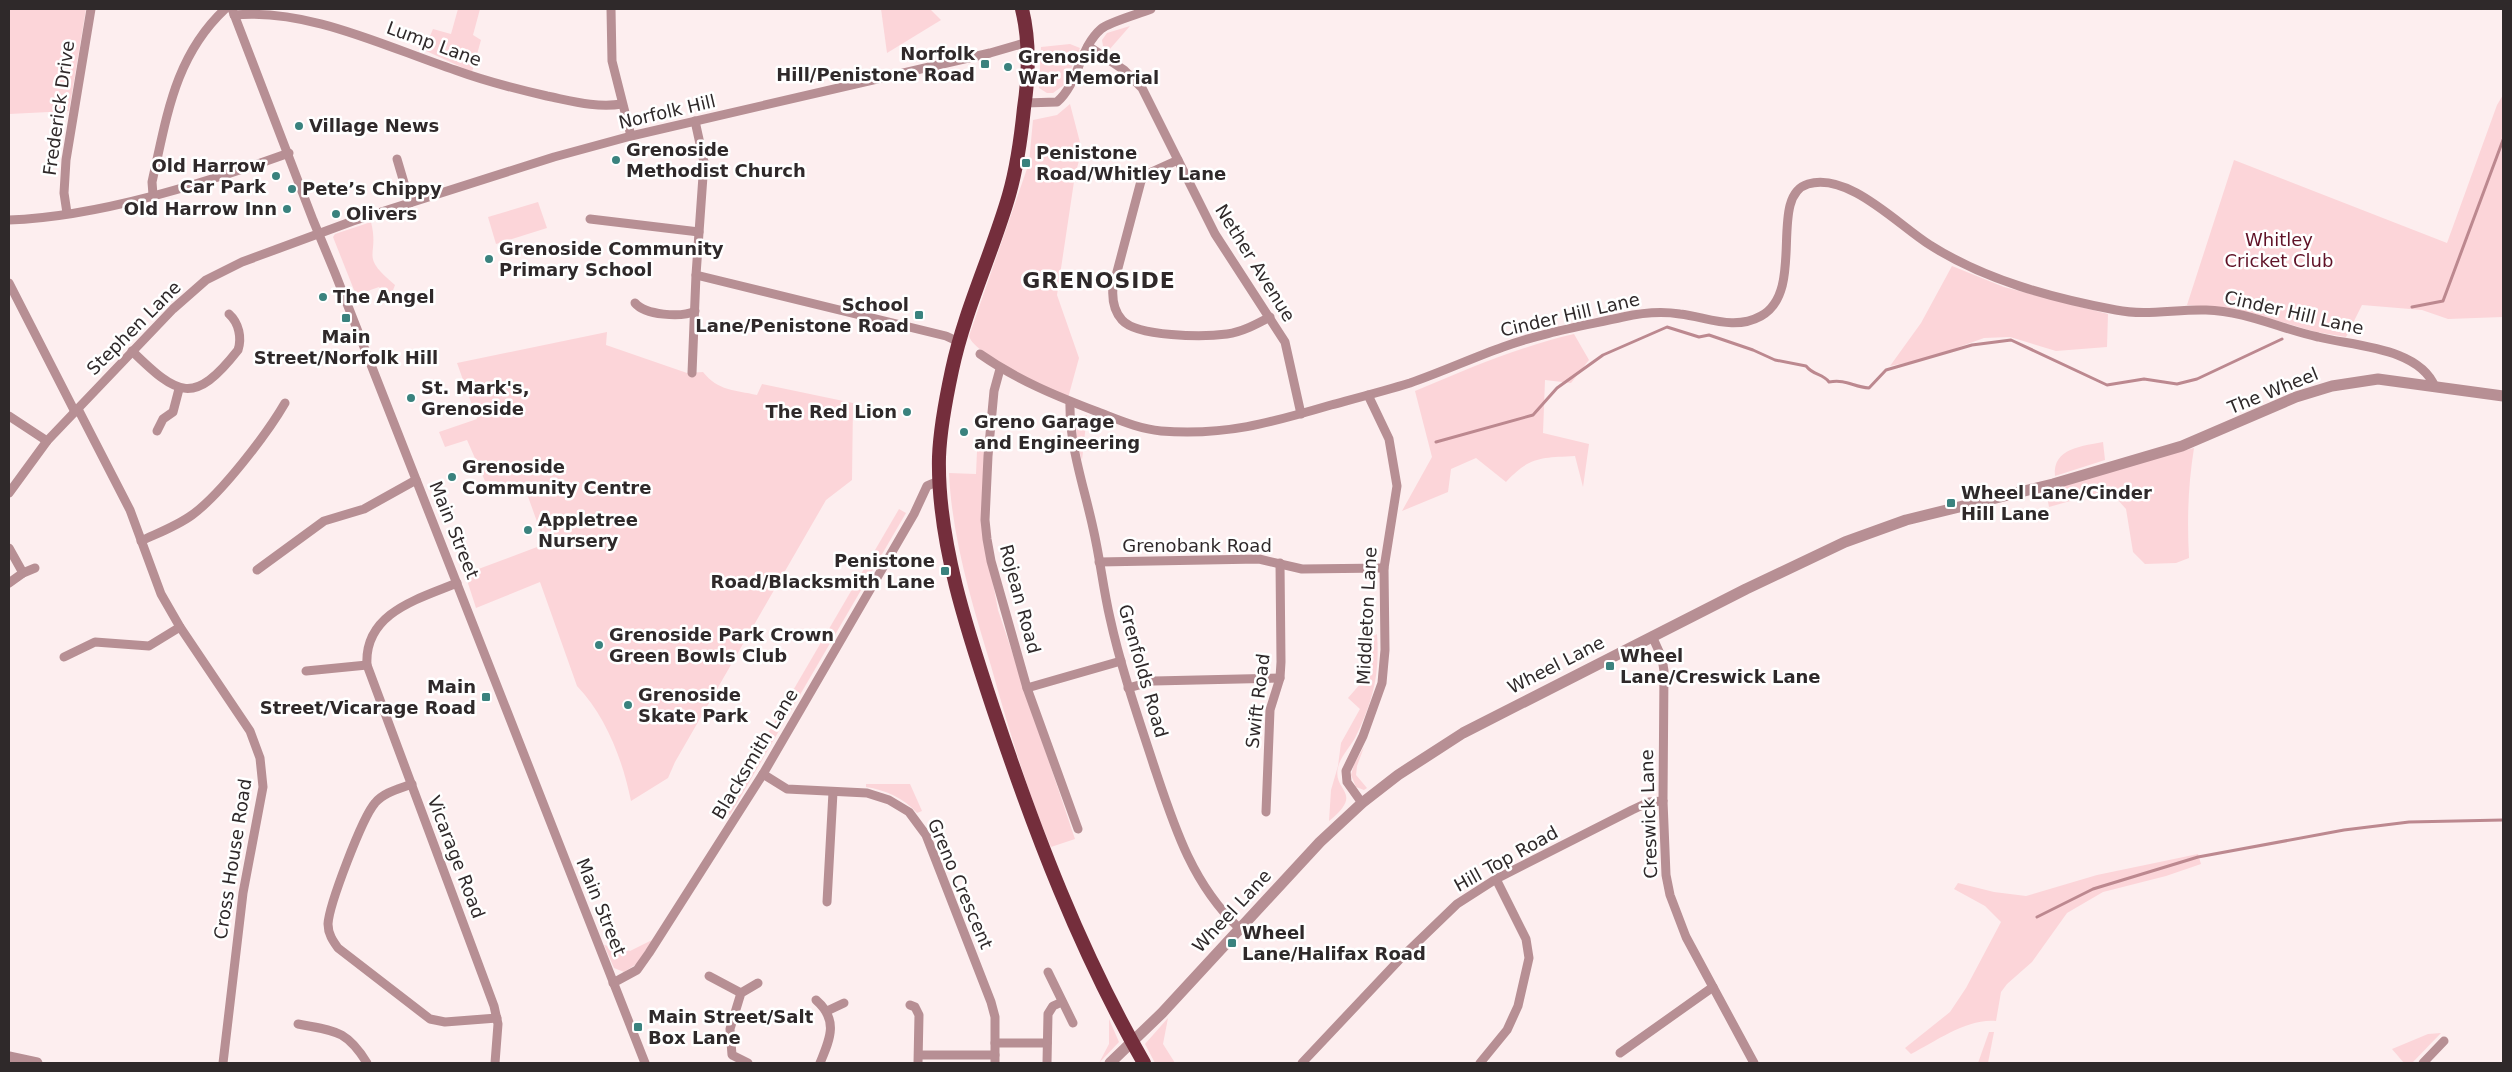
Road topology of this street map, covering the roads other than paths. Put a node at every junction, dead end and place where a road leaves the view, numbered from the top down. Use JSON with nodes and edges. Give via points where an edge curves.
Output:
{"nodes":[{"id":1,"x":91,"y":9,"type":"edge"},
{"id":2,"x":225,"y":9,"type":"edge"},
{"id":3,"x":611,"y":9,"type":"edge"},
{"id":4,"x":1022,"y":9,"type":"edge"},
{"id":5,"x":1151,"y":9,"type":"edge"},
{"id":6,"x":233,"y":12,"type":"edge"},
{"id":7,"x":289,"y":13,"type":"edge"},
{"id":8,"x":1028,"y":42,"type":"junction"},
{"id":9,"x":1088,"y":46,"type":"junction"},
{"id":10,"x":1025,"y":103,"type":"junction"},
{"id":11,"x":622,"y":104,"type":"junction"},
{"id":12,"x":695,"y":121,"type":"junction"},
{"id":13,"x":631,"y":136,"type":"junction"},
{"id":14,"x":289,"y":153,"type":"junction"},
{"id":15,"x":396,"y":159,"type":"dead end"},
{"id":16,"x":1178,"y":160,"type":"junction"},
{"id":17,"x":153,"y":195,"type":"junction"},
{"id":18,"x":410,"y":203,"type":"junction"},
{"id":19,"x":67,"y":213,"type":"junction"},
{"id":20,"x":590,"y":219,"type":"dead end"},
{"id":21,"x":9,"y":220,"type":"edge"},
{"id":22,"x":699,"y":232,"type":"junction"},
{"id":23,"x":319,"y":234,"type":"junction"},
{"id":24,"x":696,"y":275,"type":"junction"},
{"id":25,"x":9,"y":283,"type":"edge"},
{"id":26,"x":635,"y":303,"type":"dead end"},
{"id":27,"x":695,"y":311,"type":"junction"},
{"id":28,"x":230,"y":314,"type":"dead end"},
{"id":29,"x":1270,"y":317,"type":"junction"},
{"id":30,"x":959,"y":342,"type":"junction"},
{"id":31,"x":132,"y":351,"type":"junction"},
{"id":32,"x":980,"y":354,"type":"dead end"},
{"id":33,"x":1000,"y":368,"type":"junction"},
{"id":34,"x":692,"y":372,"type":"dead end"},
{"id":35,"x":2435,"y":386,"type":"junction"},
{"id":36,"x":179,"y":389,"type":"junction"},
{"id":37,"x":1368,"y":395,"type":"junction"},
{"id":38,"x":2503,"y":396,"type":"edge"},
{"id":39,"x":1070,"y":402,"type":"junction"},
{"id":40,"x":285,"y":403,"type":"dead end"},
{"id":41,"x":76,"y":410,"type":"junction"},
{"id":42,"x":1301,"y":414,"type":"junction"},
{"id":43,"x":9,"y":416,"type":"edge"},
{"id":44,"x":157,"y":431,"type":"dead end"},
{"id":45,"x":47,"y":441,"type":"junction"},
{"id":46,"x":2090,"y":472,"type":"joint"},
{"id":47,"x":416,"y":480,"type":"junction"},
{"id":48,"x":941,"y":480,"type":"junction"},
{"id":49,"x":9,"y":493,"type":"edge"},
{"id":50,"x":141,"y":541,"type":"junction"},
{"id":51,"x":9,"y":548,"type":"edge"},
{"id":52,"x":1099,"y":562,"type":"junction"},
{"id":53,"x":1280,"y":563,"type":"junction"},
{"id":54,"x":35,"y":568,"type":"dead end"},
{"id":55,"x":1384,"y":568,"type":"junction"},
{"id":56,"x":257,"y":570,"type":"dead end"},
{"id":57,"x":23,"y":572,"type":"junction"},
{"id":58,"x":457,"y":583,"type":"junction"},
{"id":59,"x":9,"y":584,"type":"edge"},
{"id":60,"x":180,"y":627,"type":"junction"},
{"id":61,"x":1652,"y":636,"type":"junction"},
{"id":62,"x":64,"y":657,"type":"dead end"},
{"id":63,"x":1121,"y":661,"type":"junction"},
{"id":64,"x":367,"y":665,"type":"junction"},
{"id":65,"x":306,"y":671,"type":"dead end"},
{"id":66,"x":1280,"y":678,"type":"junction"},
{"id":67,"x":1027,"y":688,"type":"junction"},
{"id":68,"x":1128,"y":688,"type":"junction"},
{"id":69,"x":763,"y":774,"type":"junction"},
{"id":70,"x":412,"y":784,"type":"junction"},
{"id":71,"x":833,"y":792,"type":"junction"},
{"id":72,"x":1663,"y":801,"type":"junction"},
{"id":73,"x":1362,"y":803,"type":"junction"},
{"id":74,"x":1266,"y":812,"type":"dead end"},
{"id":75,"x":1078,"y":829,"type":"dead end"},
{"id":76,"x":1496,"y":879,"type":"junction"},
{"id":77,"x":827,"y":902,"type":"dead end"},
{"id":78,"x":1239,"y":928,"type":"junction"},
{"id":79,"x":1048,"y":972,"type":"dead end"},
{"id":80,"x":710,"y":976,"type":"dead end"},
{"id":81,"x":613,"y":983,"type":"junction"},
{"id":82,"x":758,"y":983,"type":"dead end"},
{"id":83,"x":1714,"y":987,"type":"junction"},
{"id":84,"x":741,"y":993,"type":"junction"},
{"id":85,"x":816,"y":1000,"type":"dead end"},
{"id":86,"x":1062,"y":1002,"type":"junction"},
{"id":87,"x":844,"y":1003,"type":"dead end"},
{"id":88,"x":910,"y":1005,"type":"dead end"},
{"id":89,"x":828,"y":1011,"type":"junction"},
{"id":90,"x":497,"y":1018,"type":"junction"},
{"id":91,"x":1073,"y":1023,"type":"dead end"},
{"id":92,"x":298,"y":1024,"type":"dead end"},
{"id":93,"x":2444,"y":1041,"type":"dead end"},
{"id":94,"x":995,"y":1043,"type":"junction"},
{"id":95,"x":1048,"y":1043,"type":"junction"},
{"id":96,"x":1132,"y":1043,"type":"junction"},
{"id":97,"x":1620,"y":1054,"type":"dead end"},
{"id":98,"x":9,"y":1057,"type":"edge"},
{"id":99,"x":730,"y":1059,"type":"edge"},
{"id":100,"x":919,"y":1059,"type":"edge"},
{"id":101,"x":995,"y":1059,"type":"edge"},
{"id":102,"x":37,"y":1063,"type":"edge"},
{"id":103,"x":223,"y":1063,"type":"edge"},
{"id":104,"x":368,"y":1063,"type":"edge"},
{"id":105,"x":496,"y":1063,"type":"edge"},
{"id":106,"x":645,"y":1063,"type":"edge"},
{"id":107,"x":748,"y":1063,"type":"edge"},
{"id":108,"x":820,"y":1063,"type":"edge"},
{"id":109,"x":1048,"y":1063,"type":"edge"},
{"id":110,"x":1110,"y":1063,"type":"edge"},
{"id":111,"x":1144,"y":1063,"type":"edge"},
{"id":112,"x":1302,"y":1063,"type":"edge"},
{"id":113,"x":1480,"y":1063,"type":"edge"},
{"id":114,"x":1754,"y":1063,"type":"edge"},
{"id":115,"x":2423,"y":1063,"type":"edge"}],
"edges":[{"from":1,"to":19,"type":"street","name":"Frederick Drive","via":[[66,160],[64,193]]},
{"from":2,"to":17,"type":"street","via":[[197,44],[174,87],[152,182]]},
{"from":3,"to":11,"type":"street","via":[[612,61]]},
{"from":4,"to":8,"type":"highway"},
{"from":5,"to":9,"type":"street","via":[[1106,25]]},
{"from":6,"to":7,"type":"street","name":"Lump Lane"},
{"from":6,"to":14,"type":"street","name":"Main Street"},
{"from":7,"to":11,"type":"street","name":"Lump Lane","via":[[528,92],[594,105]]},
{"from":8,"to":10,"type":"highway"},
{"from":8,"to":12,"type":"street","name":"Norfolk Hill"},
{"from":9,"to":10,"type":"street","via":[[1063,97],[1051,104]]},
{"from":9,"to":16,"type":"street","name":"Nether Avenue","via":[[1124,70],[1142,88]]},
{"from":10,"to":30,"type":"highway","via":[[1018,160],[1008,197]]},
{"from":11,"to":13,"type":"street"},
{"from":12,"to":13,"type":"street","name":"Norfolk Hill"},
{"from":12,"to":22,"type":"street","via":[[704,162]]},
{"from":13,"to":18,"type":"street","name":"Norfolk Hill"},
{"from":14,"to":17,"type":"street"},
{"from":14,"to":23,"type":"street","name":"Main Street"},
{"from":15,"to":18,"type":"street"},
{"from":16,"to":29,"type":"street","name":"Nether Avenue","via":[[1215,234]]},
{"from":16,"to":29,"type":"street","via":[[1147,174],[1141,181],[1113,287],[1114,304],[1122,320],[1137,329],[1152,332],[1210,335],[1235,332]]},
{"from":17,"to":19,"type":"street"},
{"from":18,"to":23,"type":"street","name":"Norfolk Hill"},
{"from":19,"to":21,"type":"street"},
{"from":20,"to":22,"type":"street"},
{"from":22,"to":24,"type":"street"},
{"from":23,"to":31,"type":"street","name":"Stephen Lane","via":[[242,262],[206,280]]},
{"from":23,"to":47,"type":"street","name":"Main Street"},
{"from":24,"to":27,"type":"street"},
{"from":24,"to":30,"type":"street","via":[[946,336]]},
{"from":25,"to":41,"type":"street","name":"Cross House Road"},
{"from":26,"to":27,"type":"street","via":[[646,311],[683,314]]},
{"from":27,"to":34,"type":"street"},
{"from":28,"to":36,"type":"street","via":[[237,322],[238,350],[212,379],[195,387]]},
{"from":29,"to":42,"type":"street","name":"Nether Avenue","via":[[1285,342]]},
{"from":30,"to":48,"type":"highway","via":[[942,432]]},
{"from":31,"to":36,"type":"street","via":[[155,373]]},
{"from":31,"to":41,"type":"street","name":"Stephen Lane"},
{"from":32,"to":33,"type":"street","name":"Cinder Hill Lane"},
{"from":33,"to":39,"type":"street","name":"Cinder Hill Lane"},
{"from":33,"to":67,"type":"street","name":"Rojean Road","via":[[990,430],[985,520],[991,561]]},
{"from":35,"to":37,"type":"street","name":"Cinder Hill Lane","via":[[2421,368],[2375,348],[2320,338],[2223,311],[2118,311],[1999,279],[1948,256],[1856,192],[1818,183],[1801,188],[1790,201],[1785,269],[1779,292],[1763,315],[1726,323],[1680,314],[1638,314],[1513,344]]},
{"from":35,"to":38,"type":"street","name":"The Wheel"},
{"from":35,"to":46,"type":"street","name":"The Wheel","via":[[2378,379],[2332,386],[2296,397],[2202,439]]},
{"from":36,"to":44,"type":"street","via":[[173,412],[163,419]]},
{"from":37,"to":42,"type":"street","name":"Cinder Hill Lane"},
{"from":37,"to":55,"type":"street","name":"Middleton Lane","via":[[1388,439],[1396,477],[1396,497]]},
{"from":39,"to":42,"type":"street","name":"Cinder Hill Lane","via":[[1139,427],[1168,431],[1235,430]]},
{"from":39,"to":52,"type":"street","name":"Grenfolds Road","via":[[1071,433]]},
{"from":40,"to":50,"type":"street","via":[[263,435],[203,507]]},
{"from":41,"to":45,"type":"street","name":"Stephen Lane"},
{"from":41,"to":50,"type":"street","name":"Cross House Road","via":[[130,510]]},
{"from":43,"to":45,"type":"street"},
{"from":45,"to":49,"type":"street","name":"Stephen Lane"},
{"from":46,"to":61,"type":"street","name":"Wheel Lane","via":[[1881,529],[1845,542]]},
{"from":47,"to":56,"type":"street","via":[[364,509],[324,521]]},
{"from":47,"to":58,"type":"street","name":"Main Street"},
{"from":48,"to":69,"type":"street","name":"Blacksmith Lane","via":[[927,486],[914,514]]},
{"from":48,"to":96,"type":"highway","via":[[957,586],[981,672],[1062,896]]},
{"from":50,"to":60,"type":"street","name":"Cross House Road","via":[[157,586]]},
{"from":51,"to":57,"type":"street"},
{"from":52,"to":53,"type":"street","name":"Grenobank Road","via":[[1252,559]]},
{"from":52,"to":63,"type":"street","name":"Grenfolds Road"},
{"from":53,"to":55,"type":"street","name":"Grenobank Road","via":[[1302,569]]},
{"from":53,"to":66,"type":"street","name":"Swift Road"},
{"from":54,"to":57,"type":"street"},
{"from":55,"to":73,"type":"street","name":"Middleton Lane","via":[[1386,650],[1382,683],[1346,771],[1347,782]]},
{"from":57,"to":59,"type":"street"},
{"from":58,"to":64,"type":"street","name":"Vicarage Road","via":[[387,617],[370,638]]},
{"from":58,"to":81,"type":"street","name":"Main Street"},
{"from":60,"to":62,"type":"street","via":[[149,646],[95,642]]},
{"from":60,"to":103,"type":"street","name":"Cross House Road","via":[[250,731],[263,774],[243,893]]},
{"from":61,"to":72,"type":"street","name":"Creswick Lane","via":[[1664,671]]},
{"from":61,"to":73,"type":"street","name":"Wheel Lane","via":[[1463,732]]},
{"from":63,"to":67,"type":"street"},
{"from":63,"to":68,"type":"street","name":"Grenfolds Road"},
{"from":64,"to":65,"type":"street"},
{"from":64,"to":70,"type":"street","name":"Vicarage Road"},
{"from":66,"to":68,"type":"street","via":[[1168,680]]},
{"from":66,"to":74,"type":"street","name":"Swift Road","via":[[1270,710]]},
{"from":67,"to":75,"type":"street","name":"Rojean Road"},
{"from":68,"to":78,"type":"street","name":"Grenfolds Road","via":[[1184,852],[1208,894]]},
{"from":69,"to":71,"type":"street","name":"Greno Crescent","via":[[787,790]]},
{"from":69,"to":81,"type":"street","name":"Blacksmith Lane","via":[[642,964]]},
{"from":70,"to":90,"type":"street","name":"Vicarage Road"},
{"from":70,"to":90,"type":"street","via":[[381,797],[368,812],[332,908],[329,933],[338,948],[430,1019],[444,1022]]},
{"from":71,"to":77,"type":"street"},
{"from":71,"to":94,"type":"street","name":"Greno Crescent","via":[[879,796],[900,806],[916,821],[931,848],[987,989],[994,1018]]},
{"from":72,"to":76,"type":"street","name":"Hill Top Road","via":[[1649,802]]},
{"from":72,"to":83,"type":"street","name":"Creswick Lane","via":[[1666,875],[1670,895],[1686,937]]},
{"from":73,"to":78,"type":"street","name":"Wheel Lane","via":[[1320,842]]},
{"from":76,"to":112,"type":"street","name":"Hill Top Road","via":[[1446,913]]},
{"from":76,"to":113,"type":"street","via":[[1526,939],[1529,958],[1518,1006],[1507,1030]]},
{"from":78,"to":96,"type":"street","name":"Wheel Lane"},
{"from":79,"to":86,"type":"street"},
{"from":80,"to":84,"type":"street"},
{"from":81,"to":106,"type":"street","name":"Main Street"},
{"from":82,"to":84,"type":"street"},
{"from":83,"to":97,"type":"street"},
{"from":83,"to":114,"type":"street","name":"Creswick Lane"},
{"from":84,"to":99,"type":"street","via":[[731,1023]]},
{"from":85,"to":89,"type":"street"},
{"from":86,"to":91,"type":"street"},
{"from":86,"to":95,"type":"street","via":[[1050,1009]]},
{"from":87,"to":89,"type":"street"},
{"from":88,"to":100,"type":"street","via":[[919,1015]]},
{"from":89,"to":108,"type":"street","via":[[829,1038]]},
{"from":90,"to":105,"type":"street","name":"Vicarage Road"},
{"from":92,"to":104,"type":"street","via":[[331,1029],[341,1034]]},
{"from":93,"to":115,"type":"street"},
{"from":94,"to":95,"type":"street"},
{"from":94,"to":101,"type":"street","name":"Greno Crescent"},
{"from":95,"to":109,"type":"street"},
{"from":96,"to":110,"type":"street","name":"Wheel Lane"},
{"from":96,"to":111,"type":"highway"},
{"from":98,"to":102,"type":"street"},
{"from":99,"to":107,"type":"street"},
{"from":100,"to":101,"type":"street"}]}
